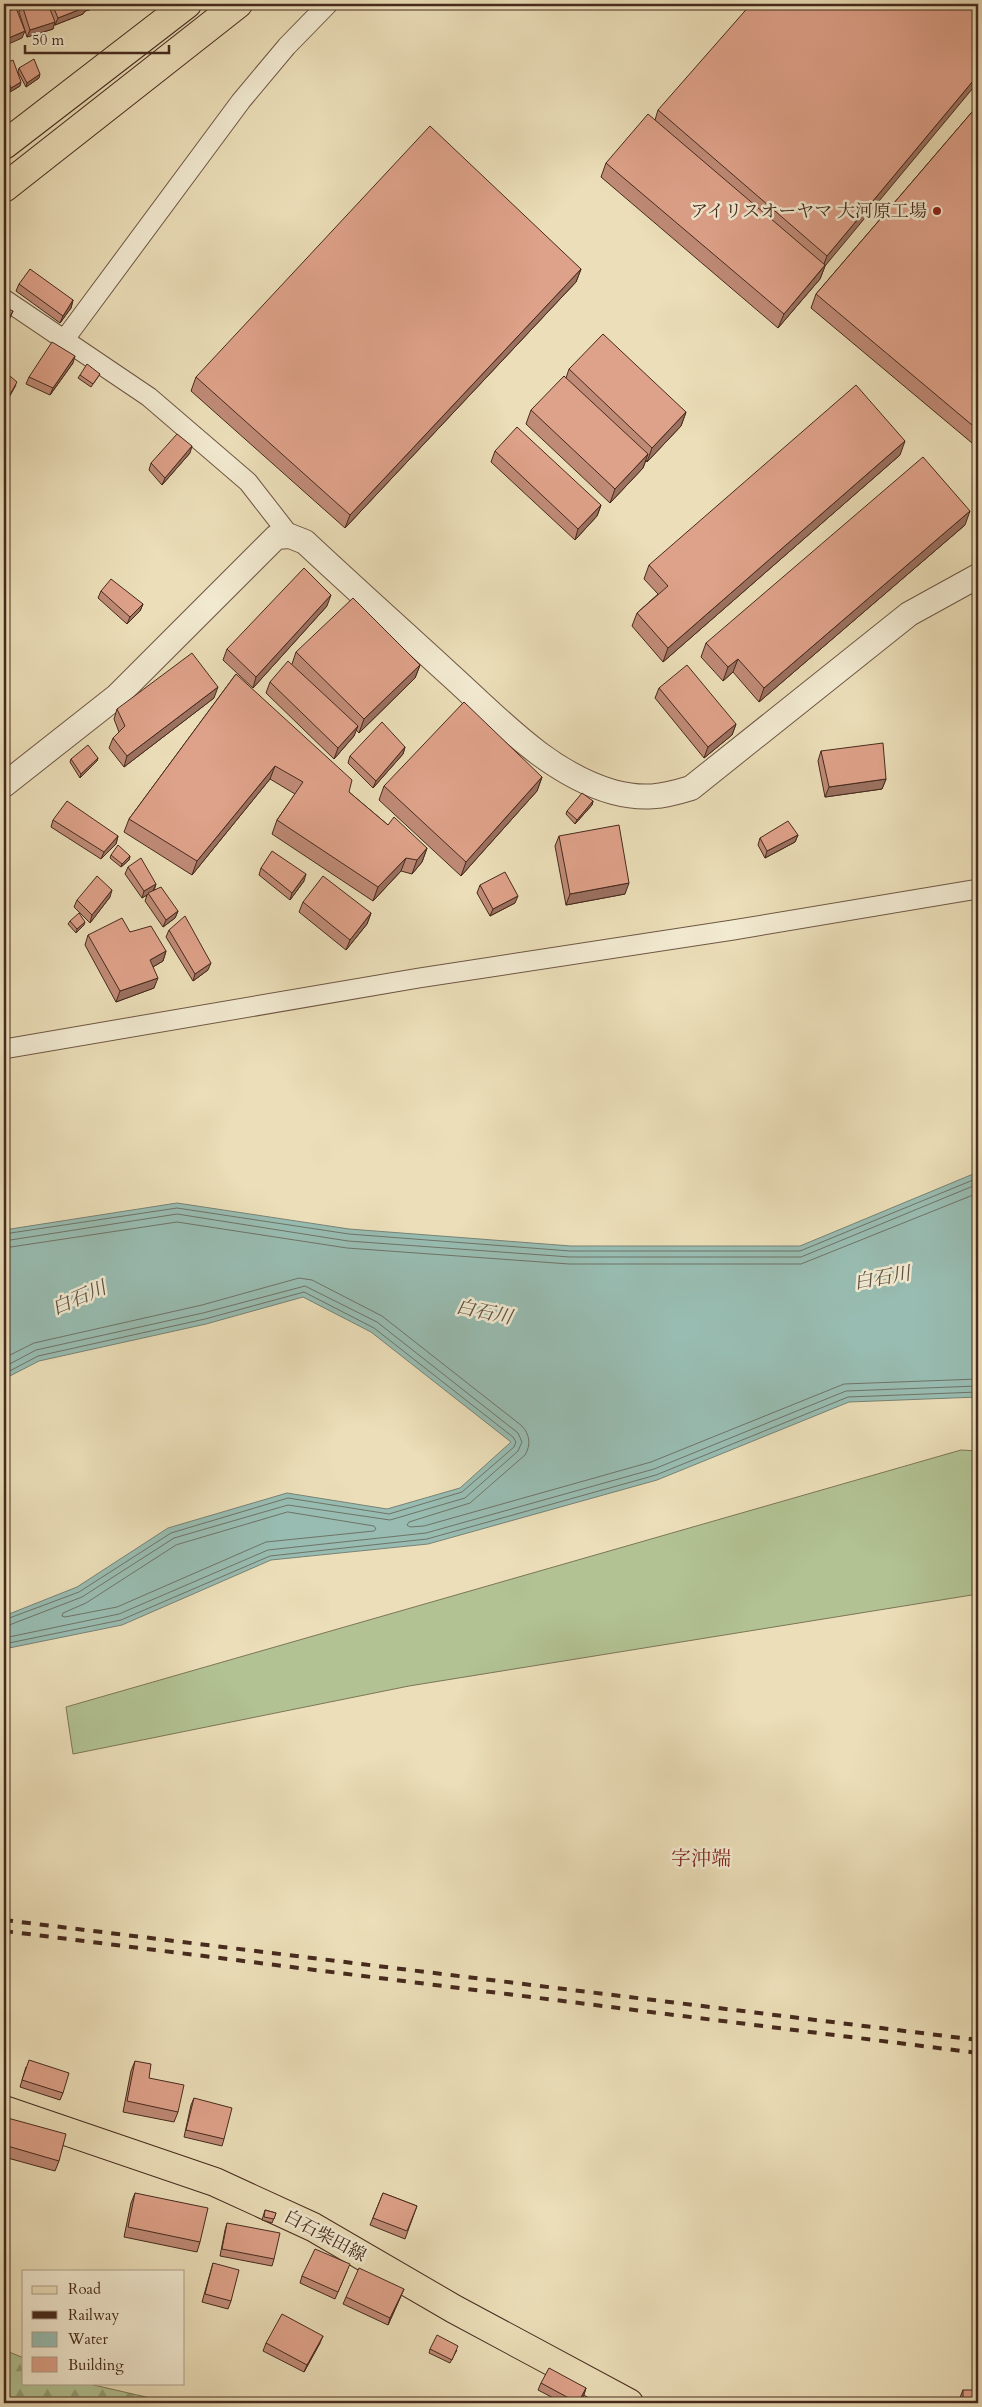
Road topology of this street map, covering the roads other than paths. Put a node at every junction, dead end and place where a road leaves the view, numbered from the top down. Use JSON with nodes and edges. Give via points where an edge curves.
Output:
{"nodes":[{"id":1,"x":12,"y":4,"type":"edge"},
{"id":2,"x":187,"y":4,"type":"edge"},
{"id":3,"x":238,"y":4,"type":"edge"},
{"id":4,"x":328,"y":4,"type":"edge"},
{"id":5,"x":4,"y":8,"type":"edge"},
{"id":6,"x":4,"y":145,"type":"edge"},
{"id":7,"x":4,"y":188,"type":"edge"},
{"id":8,"x":4,"y":300,"type":"edge"},
{"id":9,"x":64,"y":340,"type":"junction"},
{"id":10,"x":290,"y":536,"type":"junction"},
{"id":11,"x":978,"y":576,"type":"edge"},
{"id":12,"x":4,"y":785,"type":"edge"},
{"id":13,"x":978,"y":889,"type":"edge"},
{"id":14,"x":4,"y":1049,"type":"edge"},
{"id":15,"x":4,"y":2110,"type":"edge"},
{"id":16,"x":629,"y":2403,"type":"edge"}],
"edges":[{"from":1,"to":5,"type":"street"},
{"from":2,"to":6,"type":"main road"},
{"from":3,"to":7,"type":"main road"},
{"from":4,"to":9,"type":"street","via":[[286,46],[241,101]]},
{"from":8,"to":9,"type":"street"},
{"from":9,"to":10,"type":"street","via":[[149,397],[248,482]]},
{"from":10,"to":11,"type":"street","via":[[305,542],[532,749],[581,779],[612,792],[645,798],[666,796],[691,788],[909,614]]},
{"from":10,"to":12,"type":"street","via":[[276,537],[117,696]]},
{"from":13,"to":14,"type":"street","via":[[420,978]]},
{"from":15,"to":16,"type":"main road","name":"白石柴田線","via":[[215,2182],[313,2227],[454,2309]]}]}
